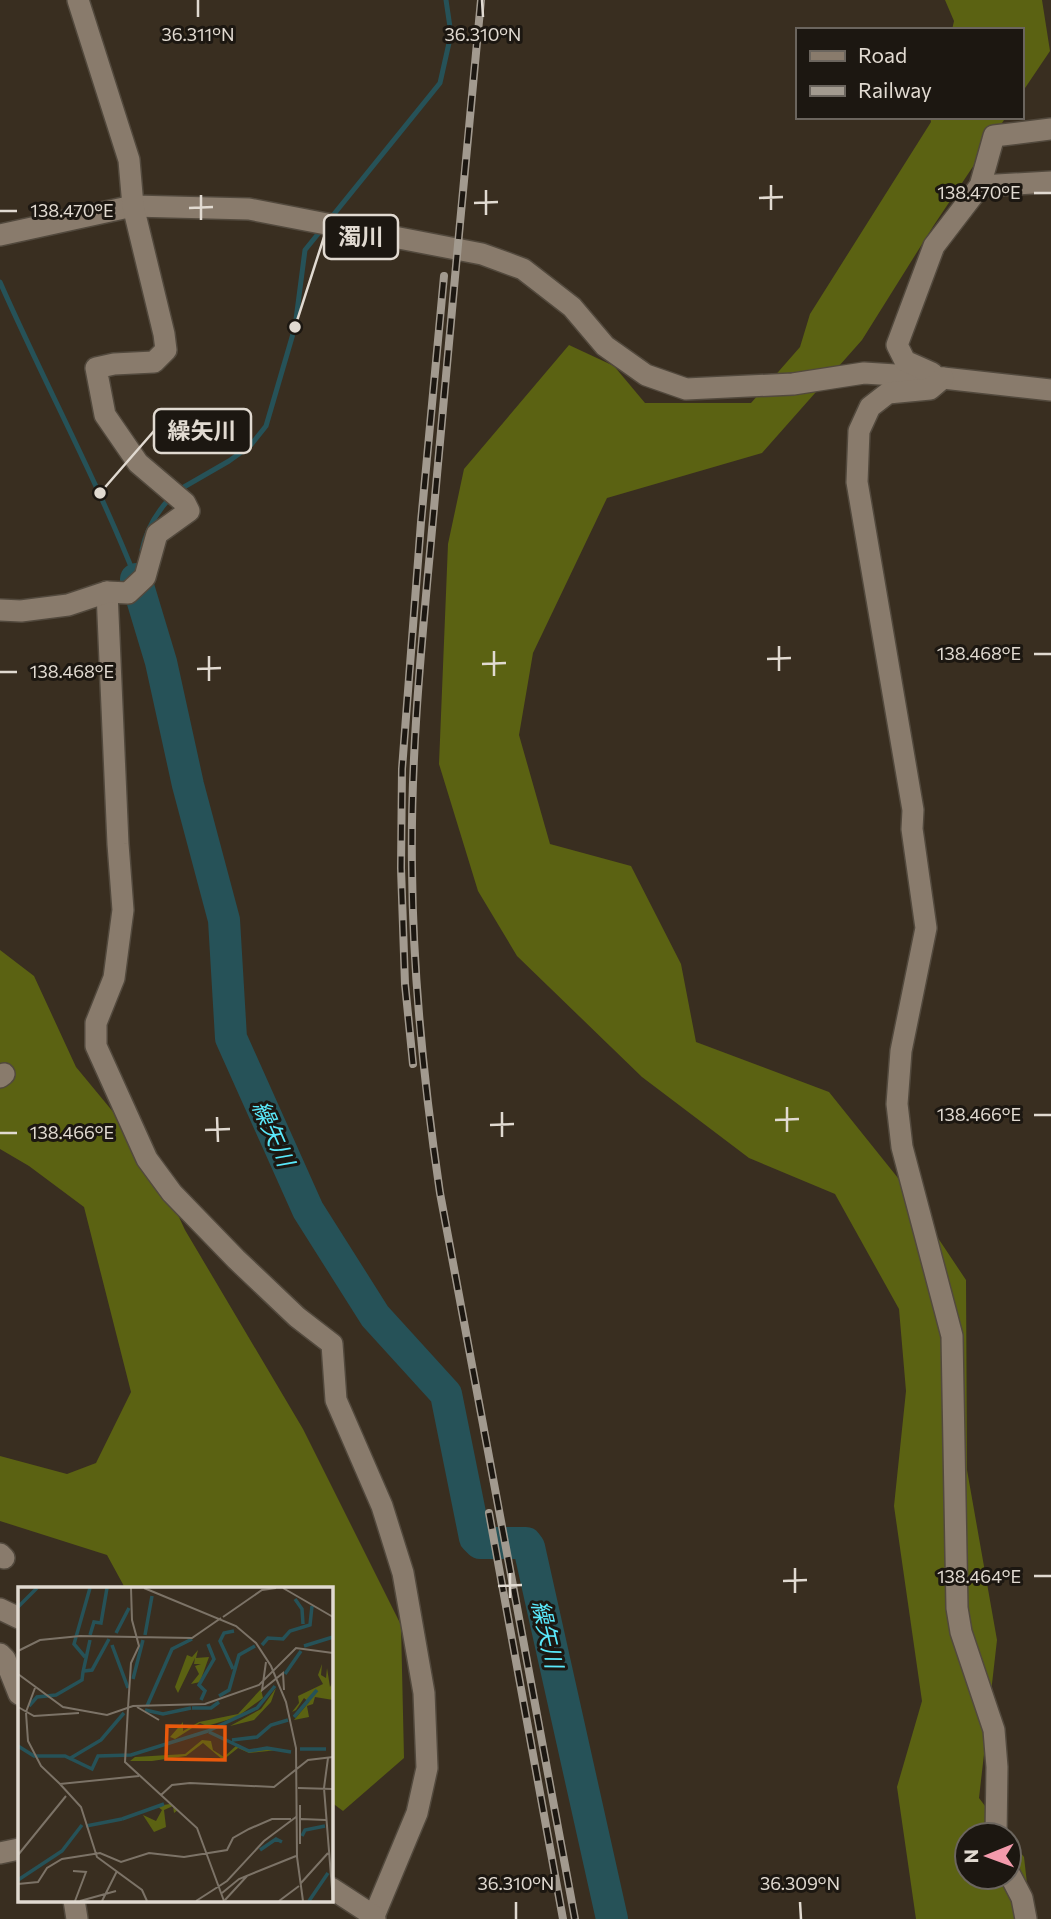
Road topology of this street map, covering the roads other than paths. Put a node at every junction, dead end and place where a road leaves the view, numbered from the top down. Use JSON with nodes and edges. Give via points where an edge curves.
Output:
{"nodes":[{"id":1,"x":78,"y":0,"type":"edge"},
{"id":2,"x":1051,"y":130,"type":"edge"},
{"id":3,"x":1051,"y":181,"type":"edge"},
{"id":4,"x":980,"y":186,"type":"junction"},
{"id":5,"x":133,"y":206,"type":"junction"},
{"id":6,"x":6,"y":234,"type":"edge"},
{"id":7,"x":943,"y":378,"type":"junction"},
{"id":8,"x":1051,"y":390,"type":"edge"},
{"id":9,"x":107,"y":593,"type":"junction"},
{"id":10,"x":0,"y":610,"type":"edge"},
{"id":11,"x":0,"y":1609,"type":"edge"},
{"id":12,"x":18,"y":1618,"type":"edge"},
{"id":13,"x":0,"y":1654,"type":"edge"},
{"id":14,"x":18,"y":1692,"type":"edge"},
{"id":15,"x":996,"y":1821,"type":"edge"},
{"id":16,"x":18,"y":1849,"type":"edge"},
{"id":17,"x":0,"y":1853,"type":"edge"},
{"id":18,"x":332,"y":1889,"type":"edge"},
{"id":19,"x":1018,"y":1891,"type":"edge"},
{"id":20,"x":374,"y":1917,"type":"edge"},
{"id":21,"x":1026,"y":1919,"type":"edge"}],
"edges":[{"from":1,"to":5,"type":"street","via":[[129,160]]},
{"from":2,"to":4,"type":"street","via":[[994,136]]},
{"from":3,"to":4,"type":"street"},
{"from":4,"to":7,"type":"street","via":[[934,246],[897,345],[905,361]]},
{"from":5,"to":6,"type":"street"},
{"from":5,"to":7,"type":"street","via":[[249,209],[482,254],[523,269],[572,307],[605,346],[646,375],[686,389],[793,384],[864,373]]},
{"from":5,"to":9,"type":"street","via":[[166,350],[154,362],[96,368],[105,415],[138,463],[189,511],[157,534],[145,577],[128,593]]},
{"from":7,"to":8,"type":"street"},
{"from":7,"to":15,"type":"street","via":[[930,389],[888,393],[870,407],[859,431],[857,482],[913,810],[926,928],[901,1051],[897,1104],[902,1147],[952,1336],[957,1608],[994,1730]]},
{"from":9,"to":10,"type":"street","via":[[68,605]]},
{"from":9,"to":20,"type":"street","via":[[123,910],[114,978],[96,1023],[96,1046],[147,1159],[172,1193],[236,1259],[332,1344],[336,1400],[382,1506],[403,1573],[424,1693],[427,1768],[417,1813]]},
{"from":11,"to":12,"type":"street"},
{"from":13,"to":14,"type":"street"},
{"from":16,"to":17,"type":"street"},
{"from":18,"to":20,"type":"street"},
{"from":19,"to":21,"type":"street"}]}
